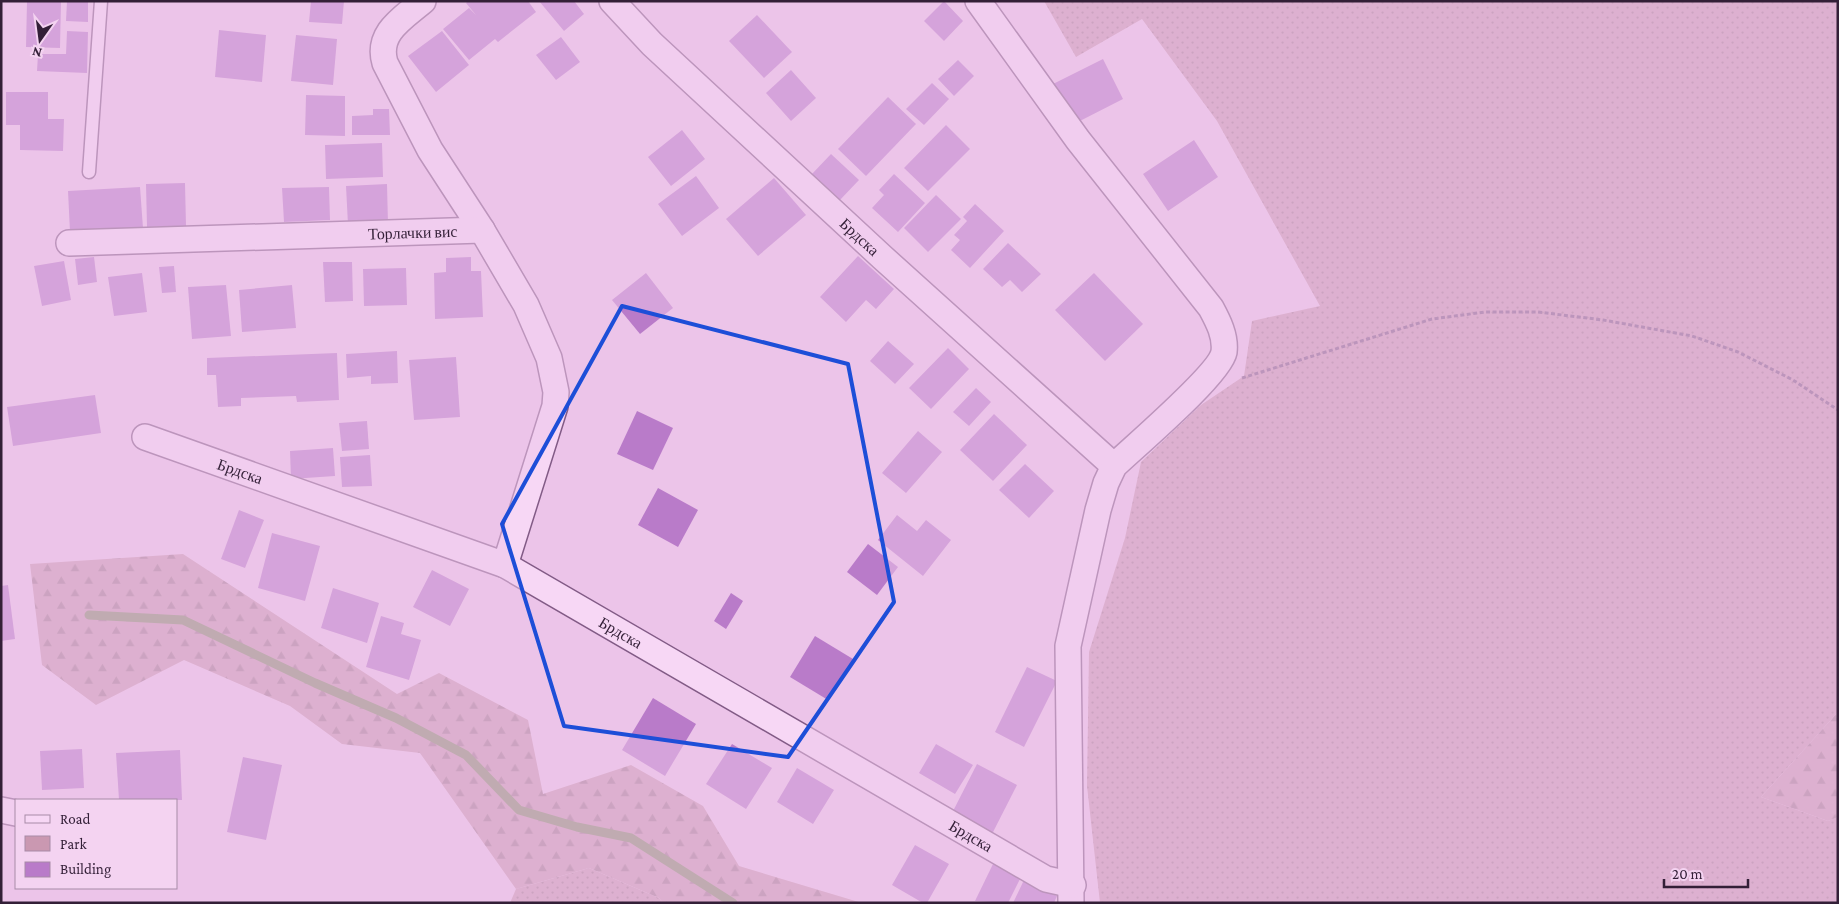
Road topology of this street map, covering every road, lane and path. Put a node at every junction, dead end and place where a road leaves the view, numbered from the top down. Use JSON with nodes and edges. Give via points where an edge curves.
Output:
{"nodes":[{"id":1,"x":101,"y":1,"type":"edge"},
{"id":2,"x":424,"y":1,"type":"edge"},
{"id":3,"x":612,"y":1,"type":"edge"},
{"id":4,"x":978,"y":1,"type":"edge"},
{"id":5,"x":88,"y":172,"type":"dead end"},
{"id":6,"x":482,"y":230,"type":"junction"},
{"id":7,"x":69,"y":243,"type":"dead end"},
{"id":8,"x":1200,"y":386,"type":"junction"},
{"id":9,"x":1838,"y":410,"type":"edge"},
{"id":10,"x":145,"y":437,"type":"dead end"},
{"id":11,"x":1114,"y":466,"type":"junction"},
{"id":12,"x":506,"y":565,"type":"junction"},
{"id":13,"x":1,"y":810,"type":"edge"},
{"id":14,"x":15,"y":812,"type":"edge"},
{"id":15,"x":1072,"y":894,"type":"edge"}],
"edges":[{"from":1,"to":5,"type":"lane"},
{"from":2,"to":6,"type":"street","name":"Торлачки вис","via":[[386,34],[382,54],[430,150]]},
{"from":3,"to":11,"type":"street","name":"Брдска","via":[[652,44]]},
{"from":4,"to":8,"type":"street","name":"Брдска","via":[[1078,140],[1218,320],[1224,353]]},
{"from":6,"to":7,"type":"street","name":"Торлачки вис"},
{"from":6,"to":12,"type":"street","via":[[540,334],[556,392],[548,435]]},
{"from":8,"to":9,"type":"path","via":[[1224,384],[1432,319],[1485,312],[1538,312],[1692,336],[1738,352],[1794,380]]},
{"from":8,"to":11,"type":"street","name":"Брдска"},
{"from":10,"to":12,"type":"street","name":"Брдска"},
{"from":11,"to":15,"type":"street","name":"Брдска","via":[[1098,510],[1068,646]]},
{"from":12,"to":15,"type":"street","name":"Брдска"},
{"from":13,"to":14,"type":"street"}]}
